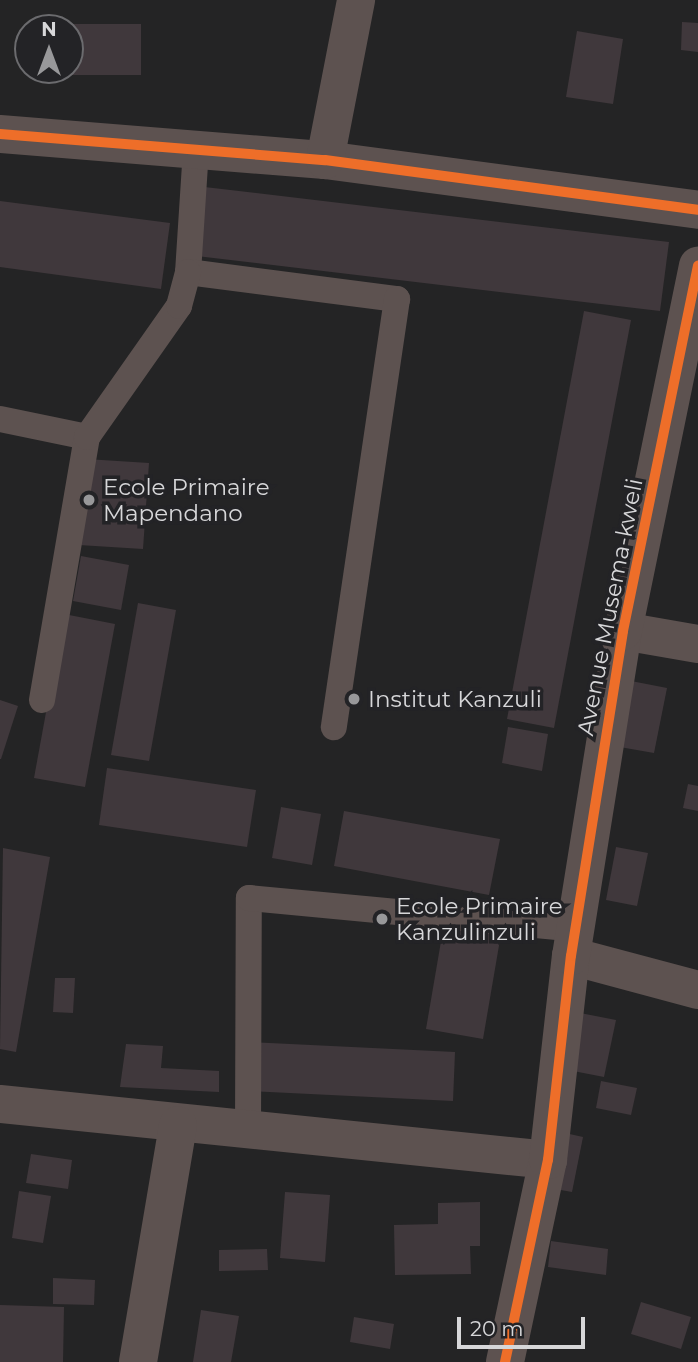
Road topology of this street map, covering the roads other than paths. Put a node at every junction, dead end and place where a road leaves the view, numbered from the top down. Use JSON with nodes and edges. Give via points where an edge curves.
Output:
{"nodes":[{"id":1,"x":356,"y":0,"type":"edge"},
{"id":2,"x":0,"y":134,"type":"edge"},
{"id":3,"x":196,"y":149,"type":"junction"},
{"id":4,"x":324,"y":160,"type":"junction"},
{"id":5,"x":698,"y":209,"type":"edge"},
{"id":6,"x":698,"y":267,"type":"edge"},
{"id":7,"x":188,"y":272,"type":"junction"},
{"id":8,"x":0,"y":419,"type":"edge"},
{"id":9,"x":87,"y":437,"type":"junction"},
{"id":10,"x":624,"y":631,"type":"junction"},
{"id":11,"x":698,"y":644,"type":"edge"},
{"id":12,"x":42,"y":700,"type":"dead end"},
{"id":13,"x":334,"y":727,"type":"dead end"},
{"id":14,"x":573,"y":943,"type":"junction"},
{"id":15,"x":698,"y":990,"type":"edge"},
{"id":16,"x":0,"y":1104,"type":"edge"},
{"id":17,"x":178,"y":1125,"type":"junction"},
{"id":18,"x":248,"y":1131,"type":"junction"},
{"id":19,"x":548,"y":1160,"type":"junction"},
{"id":20,"x":138,"y":1362,"type":"edge"},
{"id":21,"x":505,"y":1362,"type":"edge"}],
"edges":[{"from":1,"to":4,"type":"street"},
{"from":2,"to":3,"type":"street"},
{"from":3,"to":4,"type":"street"},
{"from":3,"to":7,"type":"lane"},
{"from":4,"to":5,"type":"street"},
{"from":6,"to":10,"type":"street","name":"Avenue Musema-kweli"},
{"from":7,"to":9,"type":"lane","via":[[179,306]]},
{"from":7,"to":13,"type":"lane","via":[[397,299]]},
{"from":8,"to":9,"type":"lane"},
{"from":9,"to":12,"type":"lane"},
{"from":10,"to":11,"type":"street"},
{"from":10,"to":14,"type":"street","name":"Avenue Musema-kweli"},
{"from":14,"to":15,"type":"street"},
{"from":14,"to":18,"type":"lane","via":[[249,898]]},
{"from":14,"to":19,"type":"street","name":"Avenue Musema-kweli"},
{"from":16,"to":17,"type":"street"},
{"from":17,"to":18,"type":"street"},
{"from":17,"to":20,"type":"street"},
{"from":18,"to":19,"type":"street"},
{"from":19,"to":21,"type":"street","name":"Avenue Musema-kweli"}]}
